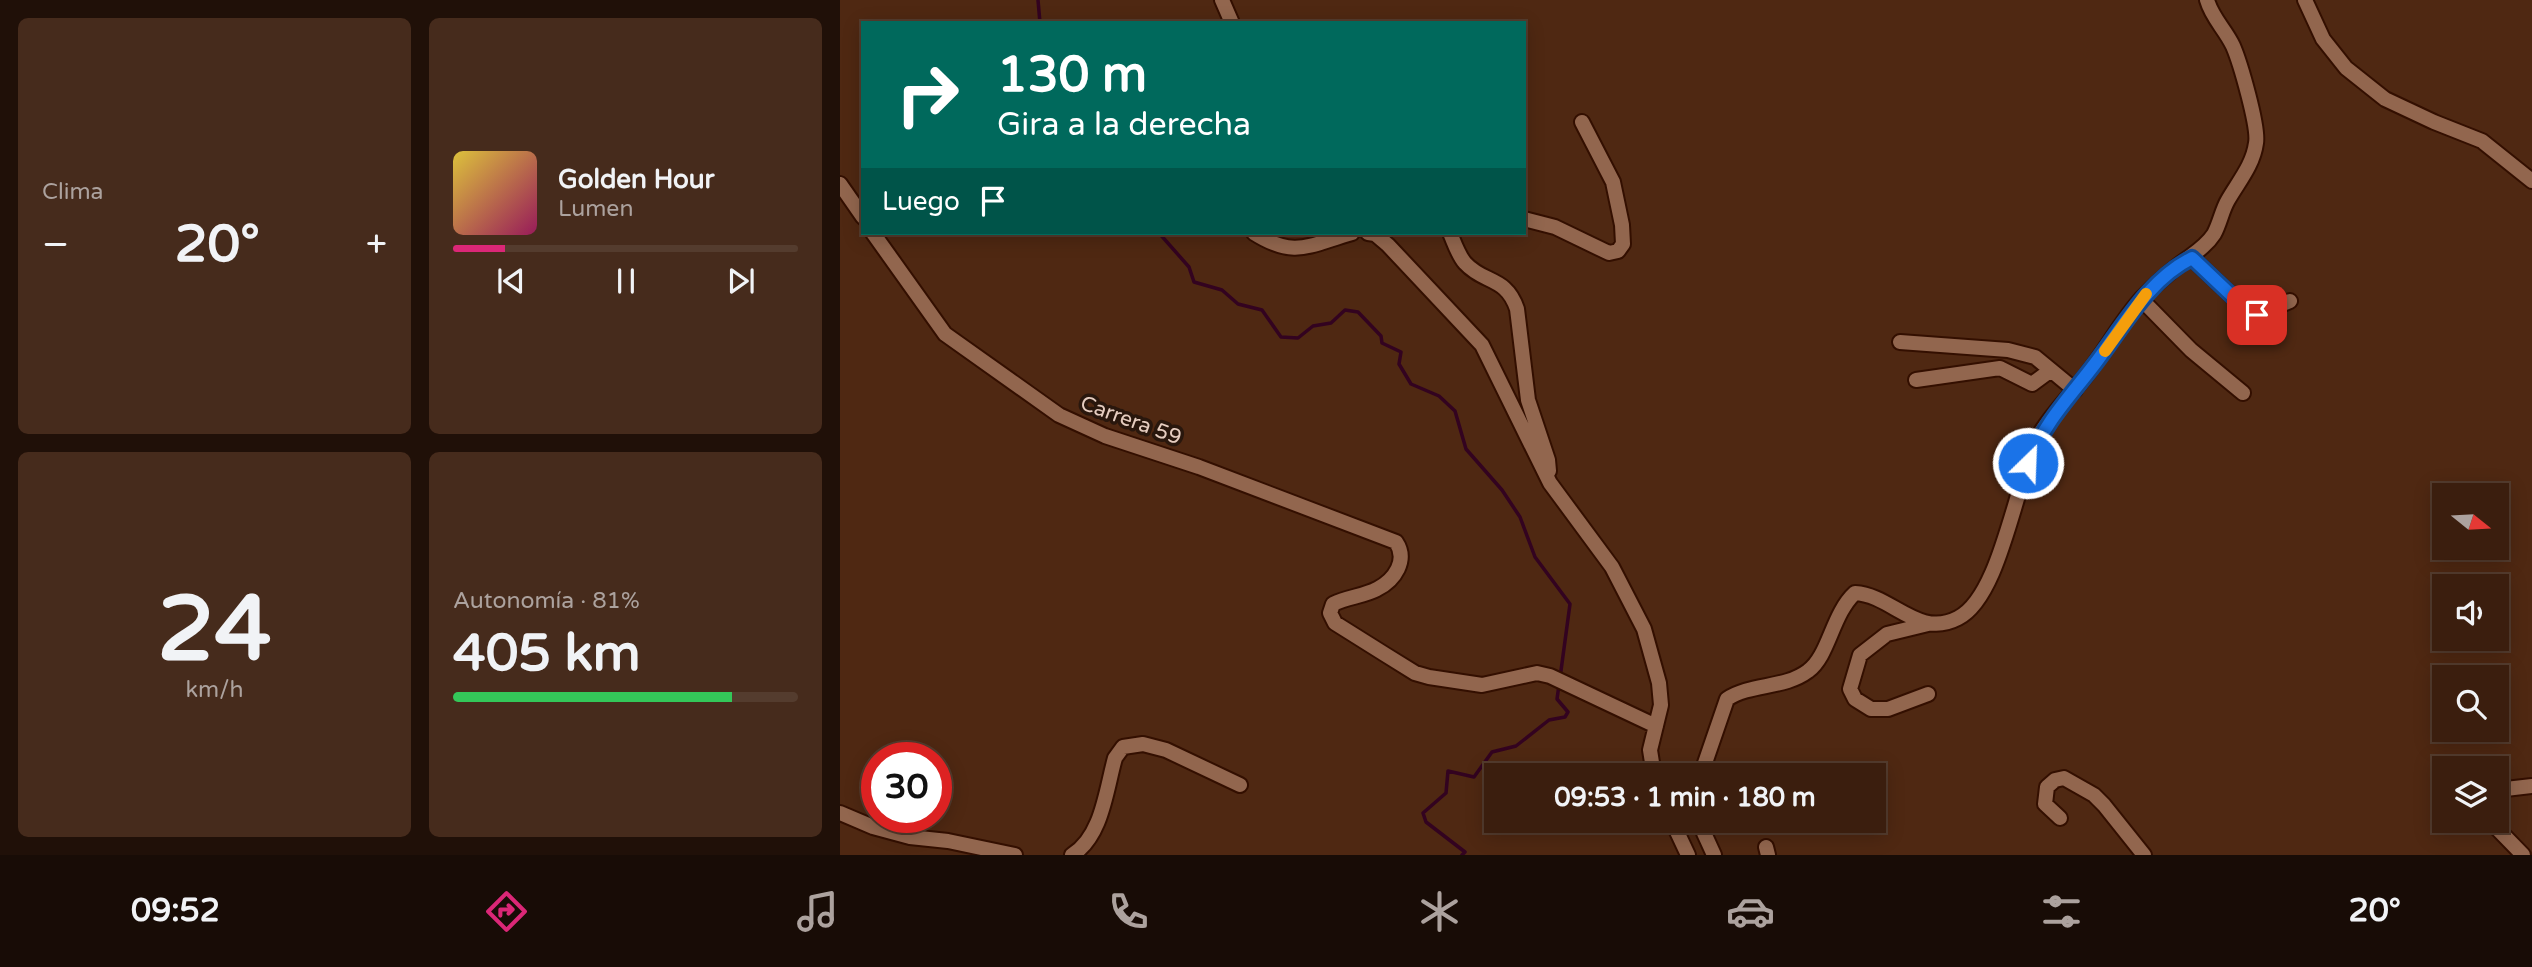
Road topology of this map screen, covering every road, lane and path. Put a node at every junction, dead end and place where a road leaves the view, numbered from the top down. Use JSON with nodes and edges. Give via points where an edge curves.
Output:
{"nodes":[{"id":1,"x":1222,"y":0,"type":"edge"},
{"id":2,"x":2207,"y":0,"type":"edge"},
{"id":3,"x":2305,"y":0,"type":"edge"},
{"id":4,"x":1231,"y":21,"type":"edge"},
{"id":5,"x":1582,"y":122,"type":"dead end"},
{"id":6,"x":2532,"y":181,"type":"edge"},
{"id":7,"x":840,"y":184,"type":"edge"},
{"id":8,"x":861,"y":214,"type":"edge"},
{"id":9,"x":1526,"y":220,"type":"edge"},
{"id":10,"x":874,"y":235,"type":"edge"},
{"id":11,"x":1258,"y":235,"type":"edge"},
{"id":12,"x":1345,"y":235,"type":"edge"},
{"id":13,"x":1376,"y":235,"type":"edge"},
{"id":14,"x":1451,"y":235,"type":"edge"},
{"id":15,"x":2192,"y":258,"type":"junction"},
{"id":16,"x":2141,"y":299,"type":"junction"},
{"id":17,"x":2290,"y":301,"type":"dead end"},
{"id":18,"x":1900,"y":342,"type":"dead end"},
{"id":19,"x":2052,"y":370,"type":"junction"},
{"id":20,"x":1916,"y":380,"type":"dead end"},
{"id":21,"x":2075,"y":390,"type":"junction"},
{"id":22,"x":2243,"y":393,"type":"dead end"},
{"id":23,"x":1550,"y":483,"type":"junction"},
{"id":24,"x":1928,"y":624,"type":"junction"},
{"id":25,"x":1928,"y":694,"type":"dead end"},
{"id":26,"x":1656,"y":726,"type":"junction"},
{"id":27,"x":1652,"y":763,"type":"edge"},
{"id":28,"x":1705,"y":763,"type":"edge"},
{"id":29,"x":1240,"y":785,"type":"dead end"},
{"id":30,"x":2532,"y":786,"type":"edge"},
{"id":31,"x":2509,"y":789,"type":"edge"},
{"id":32,"x":840,"y":813,"type":"edge"},
{"id":33,"x":2060,"y":818,"type":"dead end"},
{"id":34,"x":1678,"y":833,"type":"edge"},
{"id":35,"x":1704,"y":833,"type":"edge"},
{"id":36,"x":2502,"y":833,"type":"edge"},
{"id":37,"x":1080,"y":853,"type":"edge"},
{"id":38,"x":1015,"y":855,"type":"edge"},
{"id":39,"x":1688,"y":855,"type":"edge"},
{"id":40,"x":1714,"y":855,"type":"edge"},
{"id":41,"x":2144,"y":855,"type":"edge"},
{"id":42,"x":2523,"y":855,"type":"edge"}],
"edges":[{"from":1,"to":4,"type":"street"},
{"from":2,"to":15,"type":"street","via":[[2233,45],[2256,143],[2250,165],[2214,233]]},
{"from":3,"to":6,"type":"street","via":[[2323,39],[2346,68],[2411,112],[2482,141]]},
{"from":5,"to":9,"type":"street","via":[[1613,182],[1623,244],[1609,253],[1555,227]]},
{"from":7,"to":8,"type":"street"},
{"from":10,"to":26,"type":"street","name":"Carrera 59","via":[[945,334],[1059,415],[1396,542],[1402,551],[1398,569],[1377,589],[1334,604],[1330,613],[1335,623],[1415,673],[1482,685],[1537,673]]},
{"from":11,"to":12,"type":"street","via":[[1282,248],[1295,249]]},
{"from":13,"to":23,"type":"street","via":[[1482,345]]},
{"from":14,"to":23,"type":"street","via":[[1464,262],[1513,296],[1528,400],[1548,460]]},
{"from":15,"to":16,"type":"street"},
{"from":15,"to":17,"type":"street","via":[[2250,313],[2257,315]]},
{"from":16,"to":21,"type":"street"},
{"from":16,"to":22,"type":"street","via":[[2191,350]]},
{"from":18,"to":19,"type":"street","via":[[2008,350],[2035,357]]},
{"from":19,"to":20,"type":"street","via":[[2032,384],[2000,368]]},
{"from":19,"to":21,"type":"street"},
{"from":21,"to":24,"type":"street","via":[[2035,445],[1993,571],[1979,597],[1963,616],[1945,624]]},
{"from":23,"to":26,"type":"street","via":[[1612,567],[1644,629],[1660,683]]},
{"from":24,"to":25,"type":"street","via":[[1887,634],[1860,655],[1850,689],[1855,699],[1871,709],[1888,709]]},
{"from":24,"to":28,"type":"street","via":[[1872,596],[1855,593],[1809,671],[1727,699]]},
{"from":26,"to":27,"type":"street"},
{"from":29,"to":37,"type":"street","via":[[1166,750],[1143,744],[1123,747],[1115,758],[1091,837]]},
{"from":30,"to":31,"type":"street"},
{"from":32,"to":38,"type":"street","via":[[910,837]]},
{"from":33,"to":41,"type":"street","via":[[2045,804],[2047,787],[2064,778],[2105,805]]},
{"from":34,"to":39,"type":"street"},
{"from":35,"to":40,"type":"street"},
{"from":36,"to":42,"type":"street"}]}
